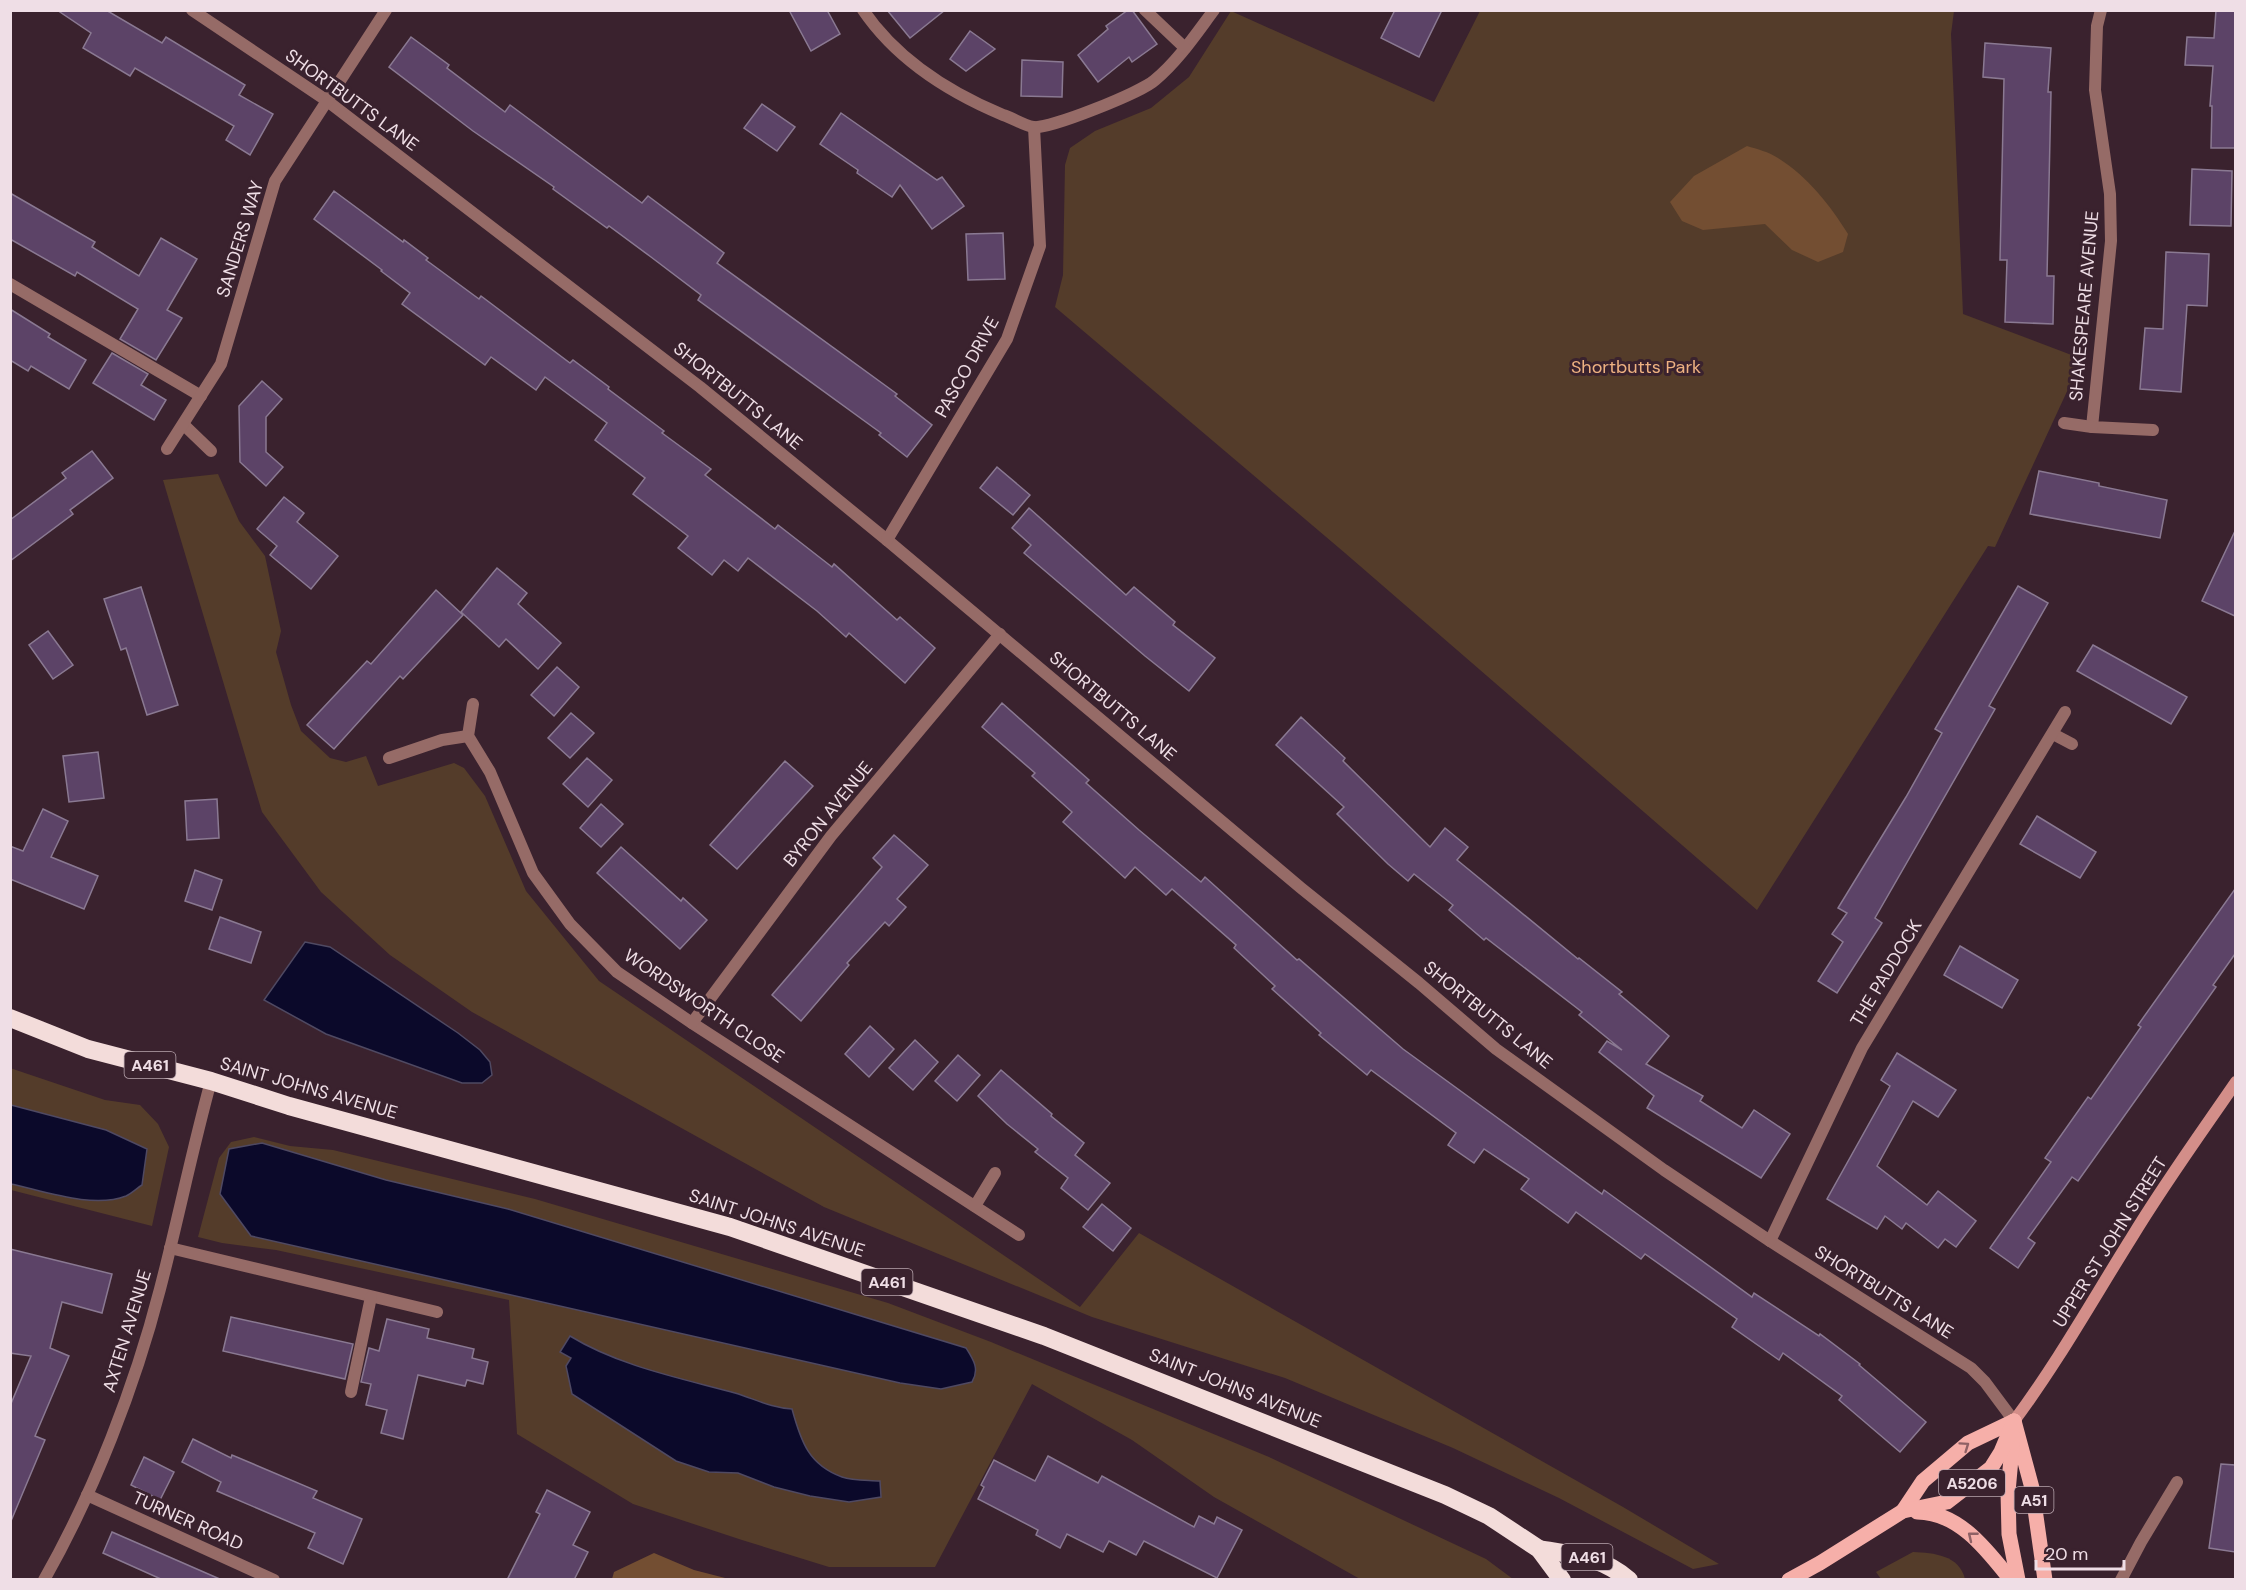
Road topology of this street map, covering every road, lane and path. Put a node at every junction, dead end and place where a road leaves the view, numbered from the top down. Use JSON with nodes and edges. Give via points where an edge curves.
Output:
{"nodes":[{"id":1,"x":192,"y":10,"type":"edge"},
{"id":2,"x":386,"y":10,"type":"edge"},
{"id":3,"x":862,"y":10,"type":"edge"},
{"id":4,"x":1145,"y":10,"type":"edge"},
{"id":5,"x":1214,"y":10,"type":"edge"},
{"id":6,"x":2102,"y":10,"type":"edge"},
{"id":7,"x":1185,"y":48,"type":"junction"},
{"id":8,"x":326,"y":100,"type":"junction"},
{"id":9,"x":1034,"y":127,"type":"junction"},
{"id":10,"x":10,"y":284,"type":"edge"},
{"id":11,"x":201,"y":396,"type":"junction"},
{"id":12,"x":2064,"y":423,"type":"dead end"},
{"id":13,"x":184,"y":425,"type":"junction"},
{"id":14,"x":2092,"y":427,"type":"junction"},
{"id":15,"x":2153,"y":430,"type":"dead end"},
{"id":16,"x":167,"y":449,"type":"dead end"},
{"id":17,"x":211,"y":451,"type":"dead end"},
{"id":18,"x":887,"y":540,"type":"junction"},
{"id":19,"x":1000,"y":634,"type":"junction"},
{"id":20,"x":473,"y":704,"type":"dead end"},
{"id":21,"x":2065,"y":712,"type":"dead end"},
{"id":22,"x":2053,"y":735,"type":"junction"},
{"id":23,"x":468,"y":736,"type":"junction"},
{"id":24,"x":2072,"y":744,"type":"dead end"},
{"id":25,"x":388,"y":758,"type":"dead end"},
{"id":26,"x":10,"y":1018,"type":"edge"},
{"id":27,"x":692,"y":1023,"type":"junction"},
{"id":28,"x":211,"y":1082,"type":"junction"},
{"id":29,"x":2235,"y":1082,"type":"edge"},
{"id":30,"x":995,"y":1173,"type":"dead end"},
{"id":31,"x":975,"y":1206,"type":"junction"},
{"id":32,"x":1019,"y":1235,"type":"dead end"},
{"id":33,"x":1770,"y":1242,"type":"junction"},
{"id":34,"x":170,"y":1248,"type":"junction"},
{"id":35,"x":371,"y":1297,"type":"junction"},
{"id":36,"x":437,"y":1312,"type":"dead end"},
{"id":37,"x":351,"y":1392,"type":"dead end"},
{"id":38,"x":2014,"y":1421,"type":"junction"},
{"id":39,"x":2177,"y":1482,"type":"dead end"},
{"id":40,"x":87,"y":1495,"type":"junction"},
{"id":41,"x":1903,"y":1511,"type":"junction"},
{"id":42,"x":1539,"y":1549,"type":"junction"},
{"id":43,"x":44,"y":1580,"type":"edge"},
{"id":44,"x":274,"y":1580,"type":"edge"},
{"id":45,"x":1562,"y":1580,"type":"edge"},
{"id":46,"x":1629,"y":1580,"type":"edge"},
{"id":47,"x":1789,"y":1580,"type":"edge"},
{"id":48,"x":2011,"y":1580,"type":"edge"},
{"id":49,"x":2018,"y":1580,"type":"edge"},
{"id":50,"x":2045,"y":1580,"type":"edge"},
{"id":51,"x":2121,"y":1580,"type":"edge"}],
"edges":[{"from":1,"to":8,"type":"street","name":"SHORTBUTTS LANE"},
{"from":2,"to":8,"type":"street","name":"SANDERS WAY"},
{"from":3,"to":9,"type":"street","via":[[907,60],[939,82],[973,102]]},
{"from":4,"to":7,"type":"street"},
{"from":5,"to":7,"type":"street"},
{"from":6,"to":14,"type":"street","name":"SHAKESPEARE AVENUE","via":[[2097,26],[2095,90],[2110,194],[2111,241]]},
{"from":7,"to":9,"type":"street","via":[[1154,82],[1090,112]]},
{"from":8,"to":11,"type":"street","name":"SANDERS WAY","via":[[275,181],[221,364]]},
{"from":8,"to":18,"type":"street","name":"SHORTBUTTS LANE","via":[[700,387]]},
{"from":9,"to":18,"type":"street","name":"PASCO DRIVE","via":[[1040,246],[1007,339]]},
{"from":10,"to":11,"type":"street"},
{"from":11,"to":13,"type":"street","name":"SANDERS WAY"},
{"from":12,"to":14,"type":"street","name":"SHAKESPEARE AVENUE"},
{"from":13,"to":16,"type":"street","name":"SANDERS WAY"},
{"from":13,"to":17,"type":"street"},
{"from":14,"to":15,"type":"street","name":"SHAKESPEARE AVENUE"},
{"from":18,"to":19,"type":"street","name":"SHORTBUTTS LANE"},
{"from":19,"to":27,"type":"street","name":"BYRON AVENUE","via":[[831,836]]},
{"from":19,"to":33,"type":"street","name":"SHORTBUTTS LANE","via":[[1496,1049]]},
{"from":20,"to":23,"type":"street"},
{"from":21,"to":22,"type":"street","name":"THE PADDOCK"},
{"from":22,"to":24,"type":"street"},
{"from":22,"to":33,"type":"street","name":"THE PADDOCK","via":[[1862,1048]]},
{"from":23,"to":25,"type":"street","via":[[442,740]]},
{"from":23,"to":27,"type":"street","name":"WORDSWORTH CLOSE","via":[[490,772],[533,873],[570,924],[617,972]]},
{"from":26,"to":28,"type":"highway","name":"SAINT JOHNS AVENUE","number":"A461","via":[[88,1049]]},
{"from":27,"to":31,"type":"street","name":"WORDSWORTH CLOSE"},
{"from":28,"to":34,"type":"street","name":"AXTEN AVENUE"},
{"from":28,"to":42,"type":"highway","name":"SAINT JOHNS AVENUE","number":"A461","via":[[730,1227],[1044,1336],[1445,1495],[1489,1516]]},
{"from":29,"to":38,"type":"street","name":"UPPER ST JOHN STREET","via":[[2132,1236],[2040,1387]]},
{"from":30,"to":31,"type":"street"},
{"from":31,"to":32,"type":"street","name":"WORDSWORTH CLOSE"},
{"from":33,"to":38,"type":"street","name":"SHORTBUTTS LANE","via":[[1971,1368]]},
{"from":34,"to":35,"type":"street"},
{"from":34,"to":40,"type":"street","name":"AXTEN AVENUE","via":[[127,1397]]},
{"from":35,"to":36,"type":"street"},
{"from":35,"to":37,"type":"street"},
{"from":41,"to":38,"type":"main road","number":"A5206","one_way":true,"via":[[1923,1481],[1968,1443]]},
{"from":38,"to":41,"type":"main road","number":"A5206","via":[[1991,1468],[1947,1502]]},
{"from":38,"to":49,"type":"main road","number":"A51","via":[[2009,1534]]},
{"from":38,"to":50,"type":"main road","number":"A51","via":[[2032,1488]]},
{"from":39,"to":51,"type":"street"},
{"from":40,"to":43,"type":"street","name":"AXTEN AVENUE"},
{"from":40,"to":44,"type":"street","name":"TURNER ROAD"},
{"from":41,"to":47,"type":"main road","number":"A5206"},
{"from":48,"to":41,"type":"main road","one_way":true,"via":[[1968,1532],[1942,1518]]},
{"from":42,"to":45,"type":"highway","name":"SAINT JOHNS AVENUE","number":"A461"},
{"from":42,"to":46,"type":"highway","name":"SAINT JOHNS AVENUE","number":"A461","via":[[1598,1560]]}]}
